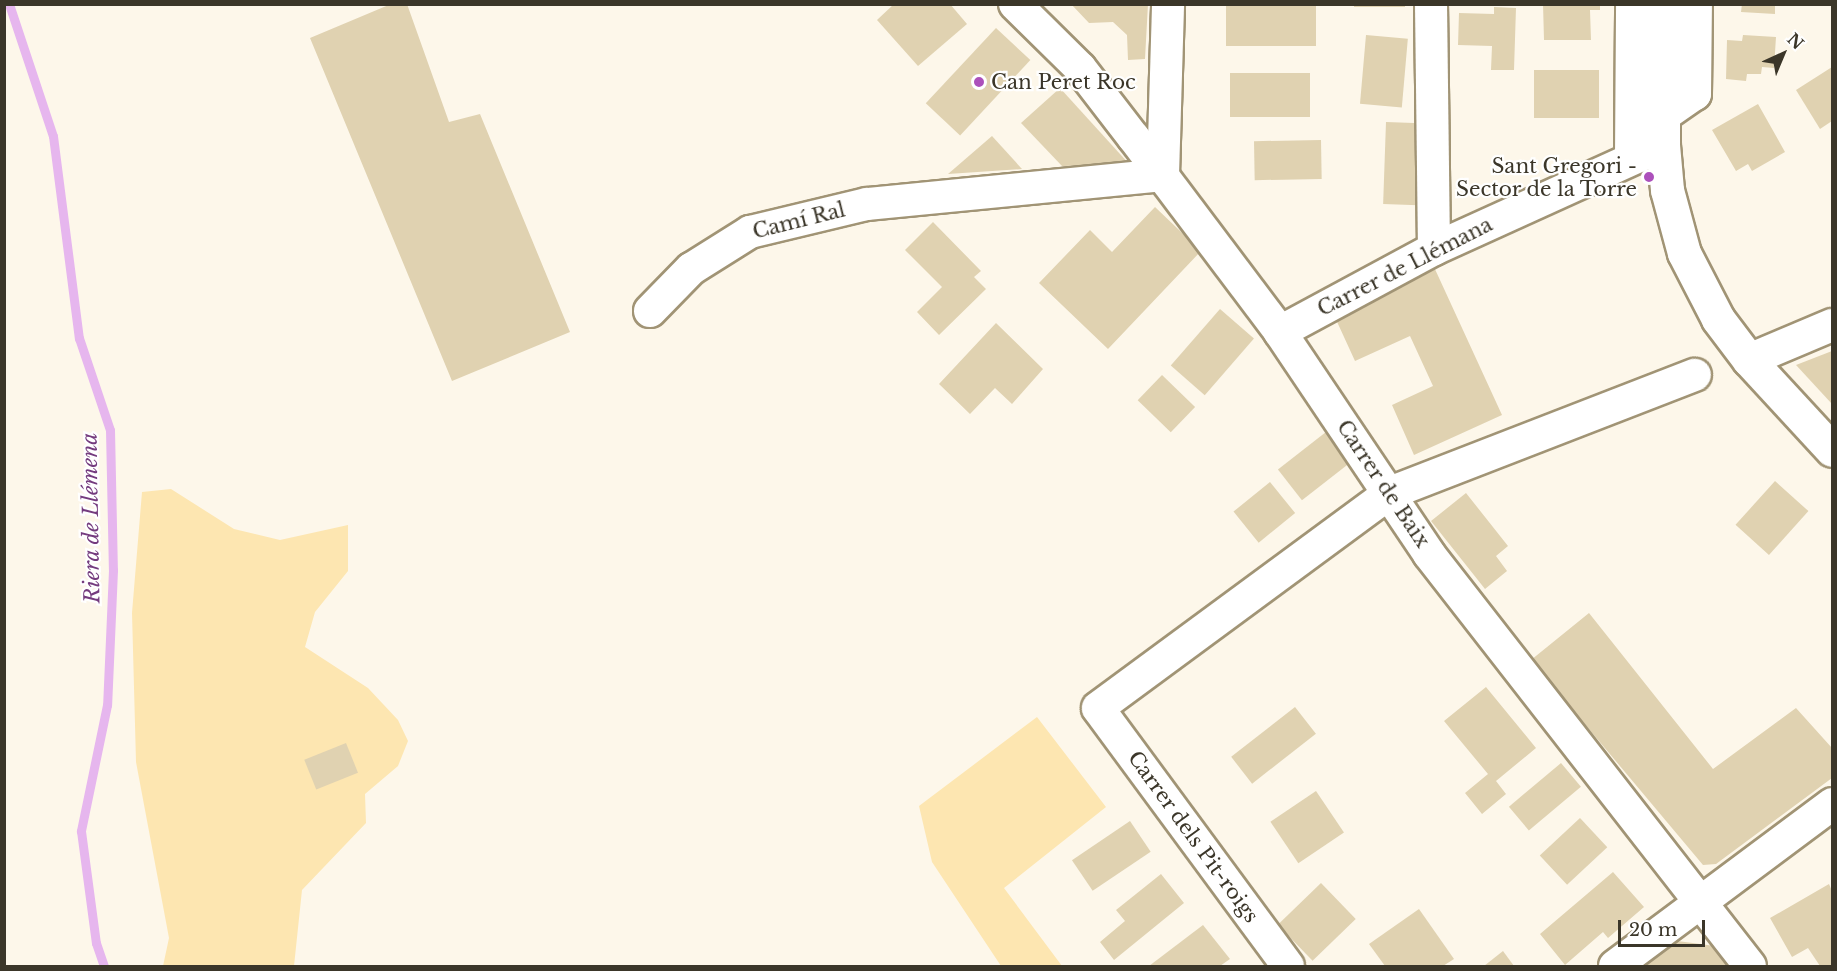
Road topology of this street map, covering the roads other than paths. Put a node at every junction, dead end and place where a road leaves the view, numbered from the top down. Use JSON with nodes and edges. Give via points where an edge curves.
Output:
{"nodes":[{"id":1,"x":1015,"y":4,"type":"edge"},
{"id":2,"x":1168,"y":4,"type":"edge"},
{"id":3,"x":1431,"y":4,"type":"edge"},
{"id":4,"x":1632,"y":4,"type":"edge"},
{"id":5,"x":1663,"y":4,"type":"edge"},
{"id":6,"x":1696,"y":4,"type":"edge"},
{"id":7,"x":1663,"y":130,"type":"junction"},
{"id":8,"x":1631,"y":158,"type":"junction"},
{"id":9,"x":1163,"y":176,"type":"junction"},
{"id":10,"x":1434,"y":249,"type":"junction"},
{"id":11,"x":650,"y":311,"type":"dead end"},
{"id":12,"x":1833,"y":325,"type":"edge"},
{"id":13,"x":1280,"y":332,"type":"junction"},
{"id":14,"x":1749,"y":360,"type":"junction"},
{"id":15,"x":1695,"y":375,"type":"dead end"},
{"id":16,"x":1833,"y":450,"type":"edge"},
{"id":17,"x":1390,"y":493,"type":"junction"},
{"id":18,"x":1833,"y":804,"type":"edge"},
{"id":19,"x":1697,"y":902,"type":"junction"},
{"id":20,"x":1288,"y":966,"type":"edge"},
{"id":21,"x":1615,"y":966,"type":"edge"},
{"id":22,"x":1750,"y":966,"type":"edge"}],
"edges":[{"from":1,"to":9,"type":"street","name":"Carrer de Baix","via":[[1080,68]]},
{"from":2,"to":9,"type":"street"},
{"from":3,"to":10,"type":"street"},
{"from":4,"to":8,"type":"street"},
{"from":5,"to":7,"type":"main road"},
{"from":6,"to":7,"type":"street","name":"Carrer de Llémana","via":[[1695,93]]},
{"from":7,"to":8,"type":"street","name":"Carrer de Llémana"},
{"from":7,"to":14,"type":"main road","via":[[1667,190],[1684,253],[1718,319]]},
{"from":8,"to":10,"type":"street","name":"Carrer de Llémana"},
{"from":9,"to":11,"type":"street","name":"Camí Ral","via":[[867,204],[750,232],[691,269]]},
{"from":9,"to":13,"type":"street","name":"Carrer de Baix"},
{"from":10,"to":13,"type":"street","name":"Carrer de Llémana"},
{"from":12,"to":14,"type":"street"},
{"from":13,"to":17,"type":"street","name":"Carrer de Baix"},
{"from":14,"to":16,"type":"main road"},
{"from":15,"to":17,"type":"street"},
{"from":17,"to":19,"type":"street","name":"Carrer de Baix","via":[[1429,554]]},
{"from":17,"to":20,"type":"street","name":"Carrer dels Pit-roigs","via":[[1098,708]]},
{"from":18,"to":19,"type":"street"},
{"from":19,"to":21,"type":"street"},
{"from":19,"to":22,"type":"street","name":"Carrer de Baix"}]}
